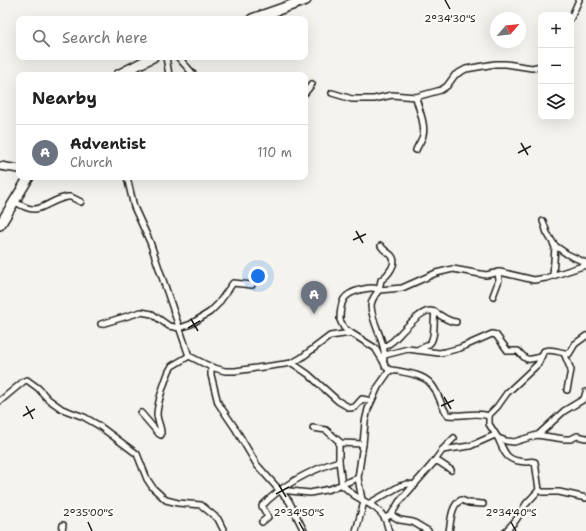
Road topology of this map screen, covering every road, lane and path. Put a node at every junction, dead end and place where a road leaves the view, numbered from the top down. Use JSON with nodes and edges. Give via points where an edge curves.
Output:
{"nodes":[{"id":1,"x":306,"y":0,"type":"edge"},
{"id":2,"x":579,"y":0,"type":"edge"},
{"id":3,"x":574,"y":12,"type":"edge"},
{"id":4,"x":261,"y":16,"type":"edge"},
{"id":5,"x":146,"y":60,"type":"edge"},
{"id":6,"x":166,"y":60,"type":"edge"},
{"id":7,"x":181,"y":60,"type":"edge"},
{"id":8,"x":538,"y":67,"type":"edge"},
{"id":9,"x":124,"y":72,"type":"edge"},
{"id":10,"x":168,"y":72,"type":"edge"},
{"id":11,"x":191,"y":72,"type":"edge"},
{"id":12,"x":312,"y":84,"type":"dead end"},
{"id":13,"x":308,"y":89,"type":"edge"},
{"id":14,"x":332,"y":93,"type":"dead end"},
{"id":15,"x":416,"y":97,"type":"junction"},
{"id":16,"x":416,"y":150,"type":"dead end"},
{"id":17,"x":0,"y":166,"type":"edge"},
{"id":18,"x":16,"y":169,"type":"edge"},
{"id":19,"x":27,"y":180,"type":"edge"},
{"id":20,"x":128,"y":180,"type":"edge"},
{"id":21,"x":14,"y":201,"type":"junction"},
{"id":22,"x":81,"y":202,"type":"dead end"},
{"id":23,"x":543,"y":221,"type":"dead end"},
{"id":24,"x":0,"y":225,"type":"edge"},
{"id":25,"x":554,"y":245,"type":"junction"},
{"id":26,"x":381,"y":246,"type":"dead end"},
{"id":27,"x":586,"y":264,"type":"edge"},
{"id":28,"x":498,"y":272,"type":"junction"},
{"id":29,"x":553,"y":276,"type":"junction"},
{"id":30,"x":252,"y":285,"type":"dead end"},
{"id":31,"x":379,"y":290,"type":"junction"},
{"id":32,"x":493,"y":296,"type":"dead end"},
{"id":33,"x":435,"y":312,"type":"junction"},
{"id":34,"x":456,"y":322,"type":"dead end"},
{"id":35,"x":101,"y":324,"type":"dead end"},
{"id":36,"x":180,"y":328,"type":"junction"},
{"id":37,"x":351,"y":333,"type":"junction"},
{"id":38,"x":586,"y":336,"type":"edge"},
{"id":39,"x":384,"y":347,"type":"junction"},
{"id":40,"x":417,"y":350,"type":"junction"},
{"id":41,"x":564,"y":353,"type":"junction"},
{"id":42,"x":189,"y":356,"type":"junction"},
{"id":43,"x":541,"y":357,"type":"junction"},
{"id":44,"x":384,"y":358,"type":"junction"},
{"id":45,"x":292,"y":363,"type":"junction"},
{"id":46,"x":211,"y":367,"type":"junction"},
{"id":47,"x":390,"y":370,"type":"junction"},
{"id":48,"x":567,"y":390,"type":"dead end"},
{"id":49,"x":586,"y":392,"type":"edge"},
{"id":50,"x":0,"y":401,"type":"edge"},
{"id":51,"x":371,"y":401,"type":"junction"},
{"id":52,"x":141,"y":413,"type":"dead end"},
{"id":53,"x":489,"y":416,"type":"junction"},
{"id":54,"x":313,"y":428,"type":"dead end"},
{"id":55,"x":538,"y":435,"type":"junction"},
{"id":56,"x":496,"y":437,"type":"junction"},
{"id":57,"x":454,"y":438,"type":"dead end"},
{"id":58,"x":586,"y":438,"type":"edge"},
{"id":59,"x":339,"y":442,"type":"junction"},
{"id":60,"x":363,"y":444,"type":"junction"},
{"id":61,"x":442,"y":450,"type":"junction"},
{"id":62,"x":339,"y":461,"type":"junction"},
{"id":63,"x":433,"y":464,"type":"junction"},
{"id":64,"x":451,"y":470,"type":"dead end"},
{"id":65,"x":358,"y":478,"type":"junction"},
{"id":66,"x":342,"y":484,"type":"junction"},
{"id":67,"x":415,"y":485,"type":"junction"},
{"id":68,"x":279,"y":490,"type":"junction"},
{"id":69,"x":539,"y":490,"type":"junction"},
{"id":70,"x":586,"y":498,"type":"edge"},
{"id":71,"x":365,"y":502,"type":"junction"},
{"id":72,"x":483,"y":504,"type":"dead end"},
{"id":73,"x":390,"y":515,"type":"junction"},
{"id":74,"x":385,"y":518,"type":"junction"},
{"id":75,"x":262,"y":522,"type":"dead end"},
{"id":76,"x":224,"y":531,"type":"edge"},
{"id":77,"x":304,"y":531,"type":"edge"},
{"id":78,"x":356,"y":531,"type":"edge"},
{"id":79,"x":389,"y":531,"type":"edge"},
{"id":80,"x":428,"y":531,"type":"edge"},
{"id":81,"x":449,"y":531,"type":"edge"},
{"id":82,"x":506,"y":531,"type":"edge"}],
"edges":[{"from":1,"to":4,"type":"highway"},
{"from":2,"to":3,"type":"street"},
{"from":5,"to":9,"type":"highway"},
{"from":6,"to":10,"type":"street"},
{"from":7,"to":11,"type":"street"},
{"from":8,"to":15,"type":"street","via":[[495,64],[466,69],[455,75],[441,90]]},
{"from":12,"to":13,"type":"street"},
{"from":14,"to":15,"type":"street","via":[[352,99],[374,99],[392,95]]},
{"from":15,"to":16,"type":"street","via":[[423,124],[423,136]]},
{"from":17,"to":18,"type":"main road"},
{"from":19,"to":21,"type":"highway"},
{"from":20,"to":36,"type":"street","via":[[134,207],[150,242]]},
{"from":21,"to":22,"type":"street","via":[[22,207],[35,210],[67,197]]},
{"from":21,"to":24,"type":"highway"},
{"from":23,"to":25,"type":"street"},
{"from":25,"to":27,"type":"street"},
{"from":25,"to":29,"type":"street"},
{"from":26,"to":31,"type":"street","via":[[394,259],[393,266],[381,280]]},
{"from":27,"to":29,"type":"street"},
{"from":28,"to":29,"type":"street","via":[[531,280]]},
{"from":28,"to":31,"type":"street","via":[[486,275],[451,270],[436,273],[402,288]]},
{"from":28,"to":32,"type":"street","via":[[499,280]]},
{"from":30,"to":36,"type":"street","via":[[233,283],[210,312]]},
{"from":31,"to":37,"type":"street","via":[[366,288],[344,299],[340,320],[344,328]]},
{"from":31,"to":39,"type":"street","via":[[371,302]]},
{"from":33,"to":34,"type":"street","via":[[446,320]]},
{"from":33,"to":39,"type":"street","via":[[428,310],[422,313]]},
{"from":33,"to":40,"type":"street","via":[[433,339]]},
{"from":35,"to":36,"type":"street","via":[[141,312],[152,314],[169,326]]},
{"from":36,"to":42,"type":"street"},
{"from":37,"to":44,"type":"street","via":[[375,348]]},
{"from":37,"to":45,"type":"street","via":[[330,336]]},
{"from":38,"to":41,"type":"street","via":[[575,344],[569,354]]},
{"from":39,"to":44,"type":"street"},
{"from":40,"to":43,"type":"street","via":[[445,352],[492,334],[496,335],[508,352],[518,351],[526,360]]},
{"from":40,"to":44,"type":"street","via":[[408,349]]},
{"from":41,"to":43,"type":"street","via":[[546,350]]},
{"from":41,"to":48,"type":"street","via":[[571,370]]},
{"from":42,"to":46,"type":"street"},
{"from":42,"to":52,"type":"street","via":[[172,366],[167,376],[158,406],[161,435]]},
{"from":43,"to":53,"type":"street","via":[[538,364],[507,393]]},
{"from":44,"to":47,"type":"street","via":[[385,366]]},
{"from":45,"to":46,"type":"street","via":[[228,372]]},
{"from":45,"to":51,"type":"street","via":[[350,408],[355,407],[362,399]]},
{"from":46,"to":68,"type":"street","via":[[218,403],[256,465]]},
{"from":47,"to":51,"type":"street"},
{"from":47,"to":53,"type":"street","via":[[428,381],[448,415],[480,413]]},
{"from":49,"to":55,"type":"street","via":[[584,399],[564,411]]},
{"from":50,"to":76,"type":"street","via":[[27,380],[62,409],[98,425],[137,454],[146,479],[166,500],[204,507],[218,519]]},
{"from":51,"to":60,"type":"street","via":[[365,422]]},
{"from":53,"to":56,"type":"street","via":[[489,424]]},
{"from":54,"to":59,"type":"street","via":[[326,430]]},
{"from":55,"to":56,"type":"street","via":[[514,442]]},
{"from":55,"to":58,"type":"street","via":[[564,439],[577,436]]},
{"from":56,"to":61,"type":"street","via":[[470,446]]},
{"from":56,"to":69,"type":"street","via":[[508,458],[535,462]]},
{"from":57,"to":61,"type":"street"},
{"from":59,"to":60,"type":"street"},
{"from":59,"to":62,"type":"street"},
{"from":60,"to":65,"type":"street"},
{"from":61,"to":63,"type":"street"},
{"from":62,"to":66,"type":"street"},
{"from":62,"to":68,"type":"street","via":[[326,465]]},
{"from":63,"to":64,"type":"street","via":[[438,461]]},
{"from":63,"to":67,"type":"street"},
{"from":65,"to":66,"type":"street"},
{"from":65,"to":71,"type":"street"},
{"from":66,"to":68,"type":"street","via":[[307,494]]},
{"from":66,"to":71,"type":"street"},
{"from":67,"to":71,"type":"street","via":[[400,486]]},
{"from":67,"to":73,"type":"street"},
{"from":68,"to":75,"type":"street","via":[[262,506],[268,517]]},
{"from":68,"to":77,"type":"street","via":[[290,504]]},
{"from":69,"to":70,"type":"street"},
{"from":69,"to":82,"type":"street"},
{"from":71,"to":74,"type":"street"},
{"from":71,"to":78,"type":"street"},
{"from":72,"to":81,"type":"street","via":[[458,501]]},
{"from":73,"to":74,"type":"street"},
{"from":73,"to":80,"type":"street","via":[[400,520],[411,521]]},
{"from":74,"to":79,"type":"street"}]}
